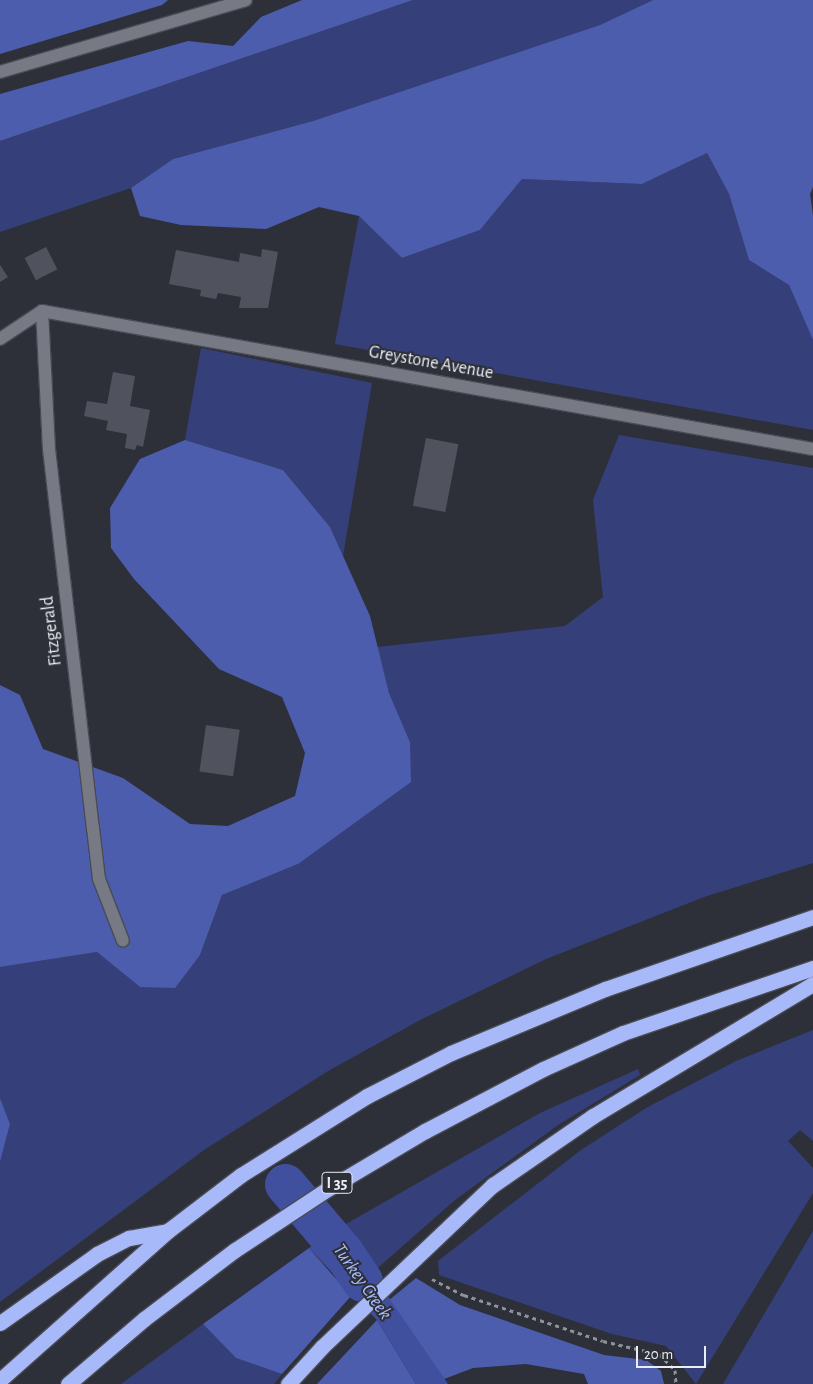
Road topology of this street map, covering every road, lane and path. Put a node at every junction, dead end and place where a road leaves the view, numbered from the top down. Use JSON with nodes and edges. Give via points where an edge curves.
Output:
{"nodes":[{"id":1,"x":246,"y":0,"type":"edge"},
{"id":2,"x":0,"y":72,"type":"edge"},
{"id":3,"x":42,"y":311,"type":"junction"},
{"id":4,"x":0,"y":339,"type":"edge"},
{"id":5,"x":813,"y":449,"type":"edge"},
{"id":6,"x":813,"y":917,"type":"edge"},
{"id":7,"x":123,"y":941,"type":"dead end"},
{"id":8,"x":813,"y":968,"type":"edge"},
{"id":9,"x":813,"y":984,"type":"edge"},
{"id":10,"x":169,"y":1230,"type":"junction"},
{"id":11,"x":432,"y":1279,"type":"dead end"},
{"id":12,"x":0,"y":1323,"type":"edge"},
{"id":13,"x":0,"y":1380,"type":"edge"},
{"id":14,"x":68,"y":1384,"type":"edge"},
{"id":15,"x":288,"y":1384,"type":"edge"},
{"id":16,"x":676,"y":1384,"type":"edge"}],
"edges":[{"from":1,"to":2,"type":"street"},
{"from":3,"to":4,"type":"street"},
{"from":3,"to":5,"type":"street","name":"Greystone Avenue"},
{"from":3,"to":7,"type":"street","name":"Fitzgerald","via":[[49,449],[93,828],[100,879]]},
{"from":6,"to":10,"type":"highway","via":[[614,985],[450,1053],[367,1096],[241,1175]]},
{"from":8,"to":14,"type":"highway","number":"I 35","via":[[623,1033],[543,1069],[426,1131],[329,1188],[235,1250]]},
{"from":9,"to":15,"type":"highway","via":[[601,1111],[493,1185],[322,1346]]},
{"from":10,"to":12,"type":"highway","via":[[129,1238],[97,1254]]},
{"from":10,"to":13,"type":"highway"},
{"from":11,"to":16,"type":"path","via":[[464,1295],[603,1341],[659,1354],[675,1370]]}]}
